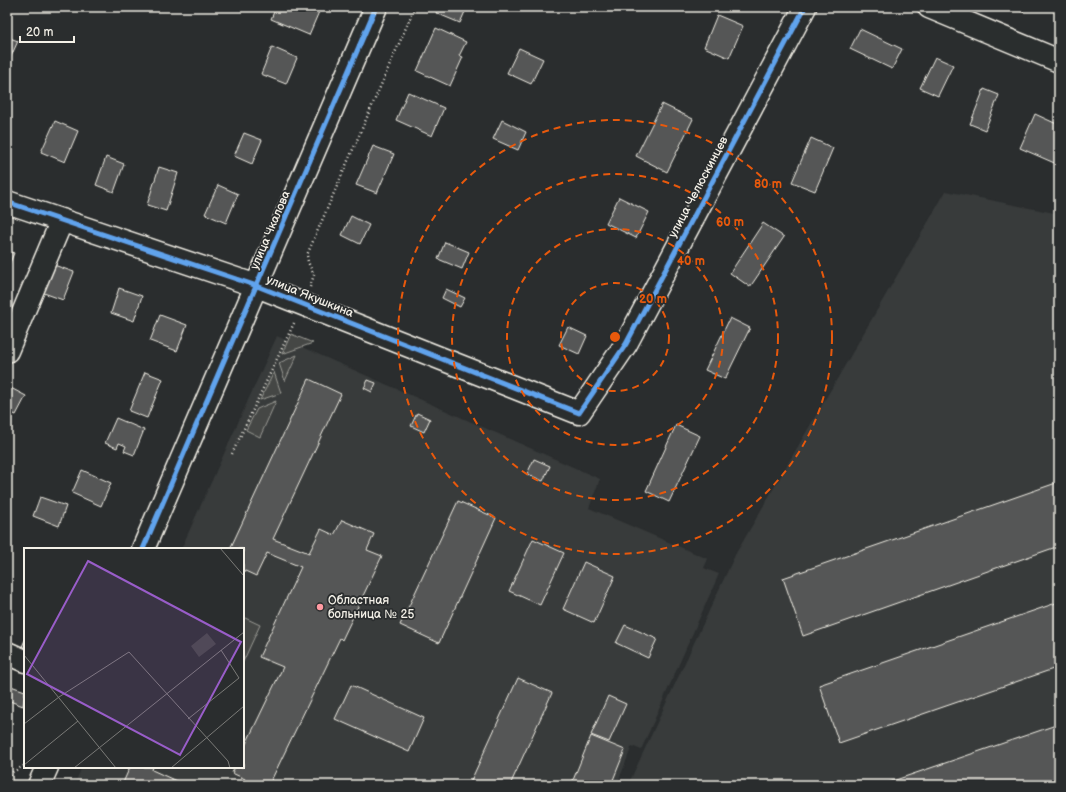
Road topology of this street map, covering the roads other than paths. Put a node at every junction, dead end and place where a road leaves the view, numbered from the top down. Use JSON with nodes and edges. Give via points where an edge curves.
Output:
{"nodes":[{"id":1,"x":376,"y":7,"type":"edge"},
{"id":2,"x":805,"y":7,"type":"edge"},
{"id":3,"x":929,"y":7,"type":"edge"},
{"id":4,"x":1059,"y":61,"type":"edge"},
{"id":5,"x":7,"y":202,"type":"edge"},
{"id":6,"x":62,"y":220,"type":"junction"},
{"id":7,"x":257,"y":286,"type":"junction"},
{"id":8,"x":7,"y":350,"type":"edge"},
{"id":9,"x":579,"y":413,"type":"joint"},
{"id":10,"x":143,"y":548,"type":"edge"},
{"id":11,"x":7,"y":653,"type":"edge"},
{"id":12,"x":24,"y":662,"type":"edge"},
{"id":13,"x":47,"y":768,"type":"edge"},
{"id":14,"x":39,"y":785,"type":"edge"}],
"edges":[{"from":1,"to":7,"type":"street","name":"улица Чкалова"},
{"from":2,"to":9,"type":"street","name":"улица Челюскинцев","via":[[626,344]]},
{"from":3,"to":4,"type":"street"},
{"from":5,"to":6,"type":"street","name":"улица Якушкина"},
{"from":6,"to":7,"type":"street","name":"улица Якушкина"},
{"from":6,"to":8,"type":"street"},
{"from":7,"to":9,"type":"street","name":"улица Якушкина"},
{"from":7,"to":10,"type":"street","name":"улица Чкалова"},
{"from":11,"to":12,"type":"street"},
{"from":13,"to":14,"type":"street"}]}
